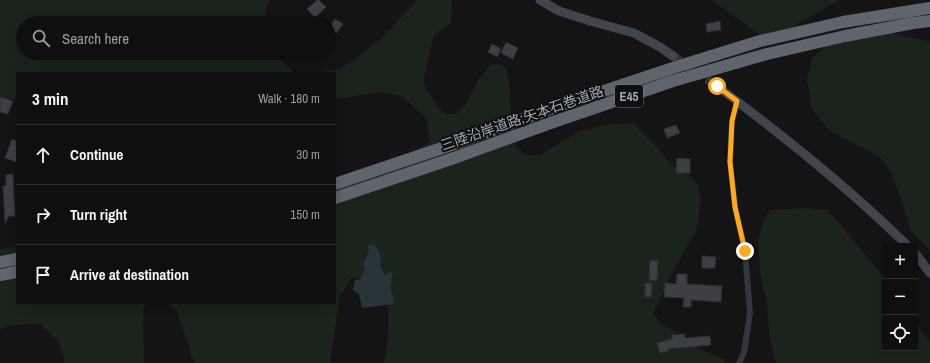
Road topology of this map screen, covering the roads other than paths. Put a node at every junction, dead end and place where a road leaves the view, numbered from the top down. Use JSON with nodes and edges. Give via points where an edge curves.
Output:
{"nodes":[{"id":1,"x":540,"y":0,"type":"edge"},
{"id":2,"x":930,"y":8,"type":"edge"},
{"id":3,"x":930,"y":21,"type":"edge"},
{"id":4,"x":674,"y":56,"type":"tunnel mouth"},
{"id":5,"x":717,"y":86,"type":"tunnel mouth"},
{"id":6,"x":737,"y":101,"type":"junction"},
{"id":7,"x":336,"y":184,"type":"edge"},
{"id":8,"x":336,"y":198,"type":"edge"},
{"id":9,"x":905,"y":243,"type":"edge"},
{"id":10,"x":918,"y":257,"type":"edge"},
{"id":11,"x":16,"y":259,"type":"edge"},
{"id":12,"x":0,"y":262,"type":"edge"},
{"id":13,"x":16,"y":272,"type":"edge"},
{"id":14,"x":930,"y":273,"type":"edge"},
{"id":15,"x":0,"y":275,"type":"edge"},
{"id":16,"x":739,"y":363,"type":"edge"}],
"edges":[{"from":1,"to":4,"type":"street","via":[[560,11],[634,33]]},
{"from":2,"to":7,"type":"highway","name":"三陸沿岸道路;矢本石巻道路","number":"E45","via":[[843,22],[760,41],[556,107]]},
{"from":3,"to":8,"type":"highway","name":"三陸沿岸道路;矢本石巻道路","number":"E45","via":[[845,36],[767,54],[673,81]]},
{"from":5,"to":6,"type":"street"},
{"from":6,"to":9,"type":"street","via":[[815,162]]},
{"from":6,"to":16,"type":"street","via":[[732,121],[730,162],[735,207],[745,251],[750,313],[744,353]]},
{"from":10,"to":14,"type":"street"},
{"from":11,"to":12,"type":"highway"},
{"from":13,"to":15,"type":"highway"}]}
